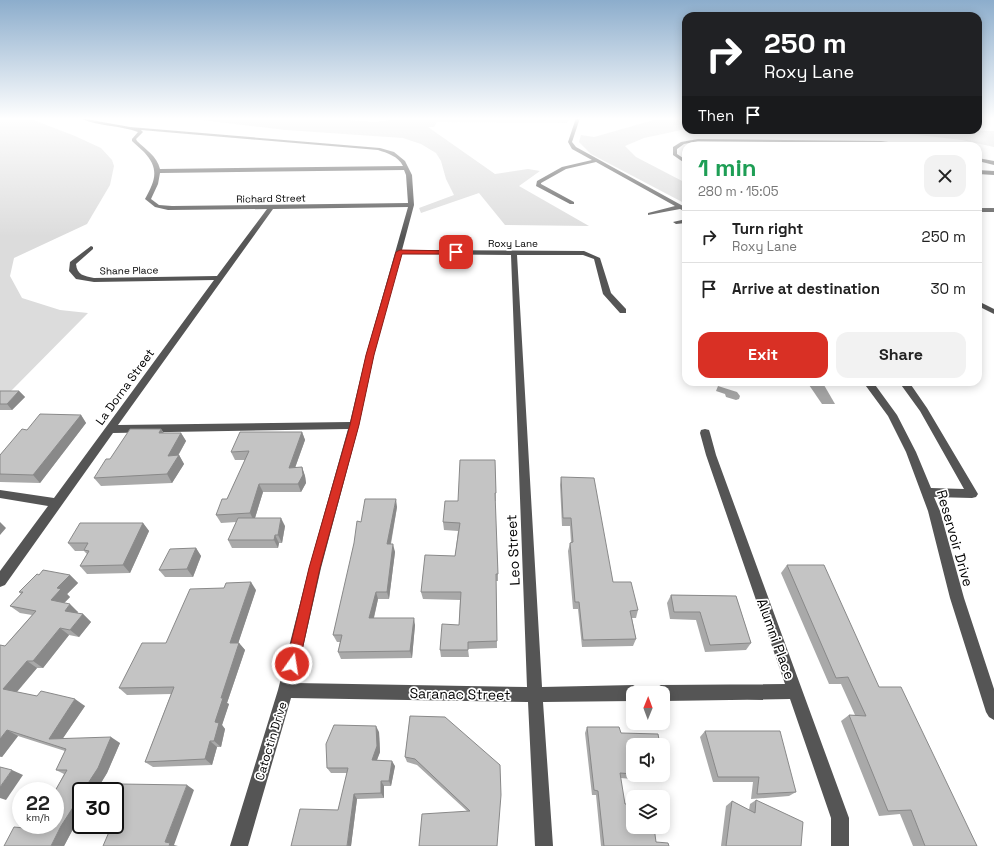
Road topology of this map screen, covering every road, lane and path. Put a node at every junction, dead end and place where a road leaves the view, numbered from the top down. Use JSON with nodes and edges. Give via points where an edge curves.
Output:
{"nodes":[{"id":1,"x":150,"y":157,"type":"edge"},
{"id":2,"x":397,"y":157,"type":"edge"},
{"id":3,"x":589,"y":157,"type":"edge"},
{"id":4,"x":982,"y":160,"type":"edge"},
{"id":5,"x":595,"y":161,"type":"junction"},
{"id":6,"x":994,"y":163,"type":"edge"},
{"id":7,"x":406,"y":168,"type":"junction"},
{"id":8,"x":158,"y":171,"type":"junction"},
{"id":9,"x":982,"y":172,"type":"edge"},
{"id":10,"x":994,"y":173,"type":"edge"},
{"id":11,"x":572,"y":203,"type":"dead end"},
{"id":12,"x":411,"y":204,"type":"junction"},
{"id":13,"x":271,"y":207,"type":"junction"},
{"id":14,"x":682,"y":207,"type":"edge"},
{"id":15,"x":682,"y":208,"type":"edge"},
{"id":16,"x":982,"y":210,"type":"edge"},
{"id":17,"x":994,"y":210,"type":"edge"},
{"id":18,"x":650,"y":214,"type":"dead end"},
{"id":19,"x":682,"y":221,"type":"edge"},
{"id":20,"x":676,"y":222,"type":"dead end"},
{"id":21,"x":91,"y":248,"type":"dead end"},
{"id":22,"x":400,"y":252,"type":"junction"},
{"id":23,"x":514,"y":253,"type":"junction"},
{"id":24,"x":220,"y":278,"type":"junction"},
{"id":25,"x":982,"y":305,"type":"edge"},
{"id":26,"x":623,"y":311,"type":"dead end"},
{"id":27,"x":994,"y":312,"type":"edge"},
{"id":28,"x":871,"y":386,"type":"edge"},
{"id":29,"x":907,"y":386,"type":"edge"},
{"id":30,"x":354,"y":425,"type":"junction"},
{"id":31,"x":110,"y":429,"type":"junction"},
{"id":32,"x":705,"y":433,"type":"dead end"},
{"id":33,"x":926,"y":492,"type":"junction"},
{"id":34,"x":0,"y":494,"type":"edge"},
{"id":35,"x":57,"y":503,"type":"junction"},
{"id":36,"x":0,"y":581,"type":"edge"},
{"id":37,"x":286,"y":690,"type":"junction"},
{"id":38,"x":795,"y":691,"type":"junction"},
{"id":39,"x":670,"y":693,"type":"edge"},
{"id":40,"x":626,"y":694,"type":"edge"},
{"id":41,"x":535,"y":695,"type":"junction"},
{"id":42,"x":994,"y":712,"type":"edge"},
{"id":43,"x":239,"y":846,"type":"edge"},
{"id":44,"x":544,"y":846,"type":"edge"},
{"id":45,"x":840,"y":846,"type":"edge"}],
"edges":[{"from":1,"to":8,"type":"street"},
{"from":2,"to":7,"type":"street","name":"Catoctin Drive"},
{"from":3,"to":5,"type":"street"},
{"from":4,"to":6,"type":"street"},
{"from":5,"to":11,"type":"street","via":[[564,168],[539,182],[538,185]]},
{"from":5,"to":14,"type":"street"},
{"from":7,"to":8,"type":"street"},
{"from":7,"to":12,"type":"street","name":"Catoctin Drive","via":[[410,175]]},
{"from":8,"to":13,"type":"street","name":"Richard Street","via":[[157,182],[148,199],[154,205]]},
{"from":9,"to":10,"type":"street"},
{"from":12,"to":13,"type":"street","name":"Richard Street"},
{"from":12,"to":22,"type":"street","name":"Catoctin Drive"},
{"from":13,"to":24,"type":"street","name":"La Dorna Street"},
{"from":15,"to":18,"type":"street"},
{"from":16,"to":17,"type":"street"},
{"from":19,"to":20,"type":"street"},
{"from":21,"to":24,"type":"street","name":"Shane Place","via":[[72,263],[73,271],[79,277],[94,280]]},
{"from":22,"to":23,"type":"street","name":"Roxy Lane"},
{"from":22,"to":30,"type":"street","name":"Catoctin Drive","via":[[370,355]]},
{"from":23,"to":26,"type":"street","name":"Roxy Lane","via":[[584,252],[597,258],[607,294]]},
{"from":23,"to":41,"type":"street","name":"Leo Street"},
{"from":24,"to":31,"type":"street","name":"La Dorna Street"},
{"from":25,"to":27,"type":"street"},
{"from":28,"to":33,"type":"street","name":"Reservoir Drive","via":[[892,415],[911,452]]},
{"from":29,"to":33,"type":"street","via":[[924,410],[972,494]]},
{"from":30,"to":31,"type":"street"},
{"from":30,"to":37,"type":"street","name":"Catoctin Drive","via":[[315,568]]},
{"from":31,"to":35,"type":"street","name":"La Dorna Street"},
{"from":32,"to":38,"type":"street","name":"Alumni Place"},
{"from":33,"to":42,"type":"street","name":"Reservoir Drive","via":[[934,511],[957,598]]},
{"from":34,"to":35,"type":"street"},
{"from":35,"to":36,"type":"street","name":"La Dorna Street"},
{"from":37,"to":41,"type":"street","name":"Saranac Street"},
{"from":37,"to":43,"type":"street","name":"Catoctin Drive"},
{"from":38,"to":39,"type":"street"},
{"from":38,"to":45,"type":"street","name":"Alumni Place","via":[[840,818]]},
{"from":40,"to":41,"type":"street","name":"Saranac Street"},
{"from":41,"to":44,"type":"street","name":"Leo Street"}]}
